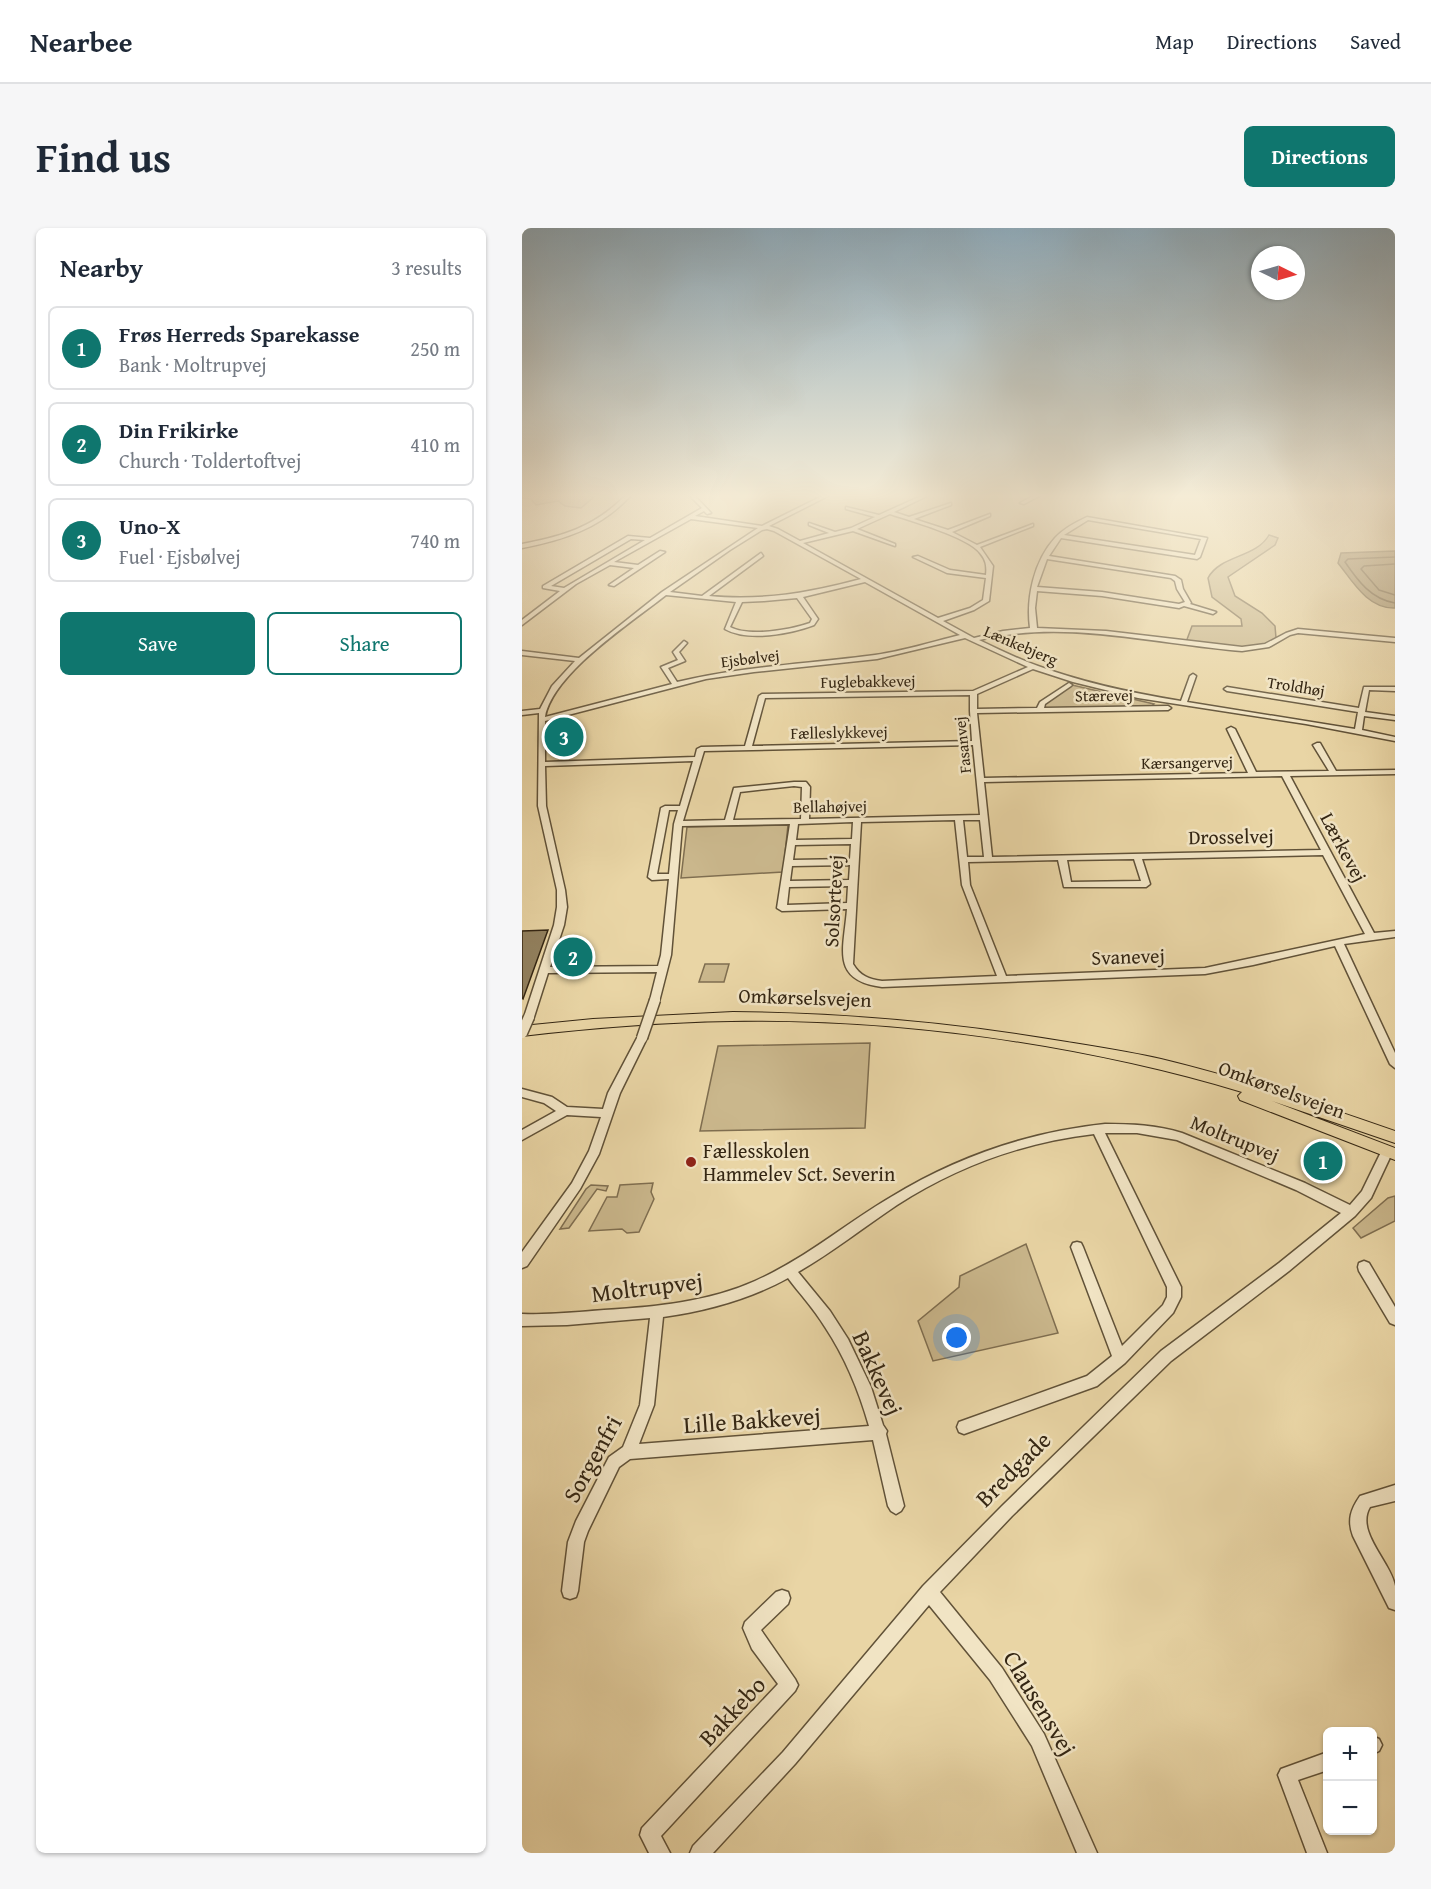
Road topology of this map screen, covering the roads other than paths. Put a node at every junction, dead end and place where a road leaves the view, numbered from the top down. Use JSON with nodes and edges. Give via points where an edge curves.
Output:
{"nodes":[{"id":1,"x":571,"y":572,"type":"edge"},
{"id":2,"x":594,"y":572,"type":"edge"},
{"id":3,"x":632,"y":572,"type":"edge"},
{"id":4,"x":695,"y":572,"type":"edge"},
{"id":5,"x":738,"y":572,"type":"edge"},
{"id":6,"x":849,"y":572,"type":"edge"},
{"id":7,"x":952,"y":572,"type":"edge"},
{"id":8,"x":989,"y":572,"type":"edge"},
{"id":9,"x":1041,"y":572,"type":"edge"},
{"id":10,"x":1138,"y":572,"type":"edge"},
{"id":11,"x":990,"y":577,"type":"junction"},
{"id":12,"x":864,"y":580,"type":"junction"},
{"id":13,"x":612,"y":585,"type":"dead end"},
{"id":14,"x":1035,"y":588,"type":"junction"},
{"id":15,"x":566,"y":590,"type":"junction"},
{"id":16,"x":664,"y":593,"type":"junction"},
{"id":17,"x":799,"y":596,"type":"junction"},
{"id":18,"x":703,"y":598,"type":"junction"},
{"id":19,"x":739,"y":601,"type":"junction"},
{"id":20,"x":1185,"y":605,"type":"junction"},
{"id":21,"x":1213,"y":612,"type":"dead end"},
{"id":22,"x":938,"y":620,"type":"junction"},
{"id":23,"x":522,"y":623,"type":"edge"},
{"id":24,"x":1034,"y":631,"type":"junction"},
{"id":25,"x":970,"y":638,"type":"junction"},
{"id":26,"x":1395,"y":640,"type":"edge"},
{"id":27,"x":684,"y":643,"type":"dead end"},
{"id":28,"x":522,"y":653,"type":"edge"},
{"id":29,"x":532,"y":655,"type":"junction"},
{"id":30,"x":580,"y":660,"type":"junction"},
{"id":31,"x":522,"y":663,"type":"edge"},
{"id":32,"x":1033,"y":667,"type":"junction"},
{"id":33,"x":1193,"y":676,"type":"dead end"},
{"id":34,"x":675,"y":684,"type":"junction"},
{"id":35,"x":1068,"y":685,"type":"dead end"},
{"id":36,"x":1227,"y":689,"type":"dead end"},
{"id":37,"x":1395,"y":689,"type":"edge"},
{"id":38,"x":974,"y":693,"type":"junction"},
{"id":39,"x":1183,"y":704,"type":"junction"},
{"id":40,"x":1168,"y":708,"type":"dead end"},
{"id":41,"x":1040,"y":710,"type":"junction"},
{"id":42,"x":973,"y":711,"type":"junction"},
{"id":43,"x":1361,"y":712,"type":"junction"},
{"id":44,"x":522,"y":713,"type":"edge"},
{"id":45,"x":541,"y":716,"type":"junction"},
{"id":46,"x":1395,"y":718,"type":"edge"},
{"id":47,"x":1231,"y":729,"type":"dead end"},
{"id":48,"x":1358,"y":731,"type":"junction"},
{"id":49,"x":1395,"y":740,"type":"edge"},
{"id":50,"x":976,"y":743,"type":"junction"},
{"id":51,"x":1317,"y":745,"type":"dead end"},
{"id":52,"x":748,"y":747,"type":"junction"},
{"id":53,"x":697,"y":759,"type":"junction"},
{"id":54,"x":541,"y":764,"type":"junction"},
{"id":55,"x":1395,"y":772,"type":"edge"},
{"id":56,"x":1334,"y":773,"type":"junction"},
{"id":57,"x":1253,"y":774,"type":"junction"},
{"id":58,"x":1285,"y":774,"type":"junction"},
{"id":59,"x":980,"y":780,"type":"junction"},
{"id":60,"x":682,"y":808,"type":"junction"},
{"id":61,"x":983,"y":817,"type":"junction"},
{"id":62,"x":959,"y":818,"type":"junction"},
{"id":63,"x":856,"y":820,"type":"junction"},
{"id":64,"x":794,"y":821,"type":"junction"},
{"id":65,"x":806,"y":821,"type":"junction"},
{"id":66,"x":728,"y":823,"type":"junction"},
{"id":67,"x":678,"y":824,"type":"junction"},
{"id":68,"x":855,"y":841,"type":"junction"},
{"id":69,"x":791,"y":843,"type":"junction"},
{"id":70,"x":1326,"y":852,"type":"junction"},
{"id":71,"x":1137,"y":856,"type":"junction"},
{"id":72,"x":1062,"y":857,"type":"junction"},
{"id":73,"x":988,"y":858,"type":"junction"},
{"id":74,"x":963,"y":860,"type":"junction"},
{"id":75,"x":854,"y":862,"type":"junction"},
{"id":76,"x":788,"y":863,"type":"junction"},
{"id":77,"x":672,"y":876,"type":"junction"},
{"id":78,"x":852,"y":883,"type":"junction"},
{"id":79,"x":785,"y":885,"type":"junction"},
{"id":80,"x":851,"y":906,"type":"junction"},
{"id":81,"x":1395,"y":934,"type":"edge"},
{"id":82,"x":1371,"y":937,"type":"junction"},
{"id":83,"x":1338,"y":942,"type":"junction"},
{"id":84,"x":663,"y":969,"type":"junction"},
{"id":85,"x":544,"y":970,"type":"junction"},
{"id":86,"x":860,"y":979,"type":"joint"},
{"id":87,"x":1003,"y":980,"type":"junction"},
{"id":88,"x":522,"y":1032,"type":"edge"},
{"id":89,"x":1084,"y":1050,"type":"junction"},
{"id":90,"x":1395,"y":1064,"type":"edge"},
{"id":91,"x":522,"y":1093,"type":"edge"},
{"id":92,"x":565,"y":1111,"type":"junction"},
{"id":93,"x":608,"y":1113,"type":"junction"},
{"id":94,"x":1097,"y":1129,"type":"junction"},
{"id":95,"x":522,"y":1136,"type":"edge"},
{"id":96,"x":1394,"y":1145,"type":"edge"},
{"id":97,"x":1351,"y":1212,"type":"junction"},
{"id":98,"x":1077,"y":1247,"type":"dead end"},
{"id":99,"x":522,"y":1262,"type":"edge"},
{"id":100,"x":1364,"y":1267,"type":"dead end"},
{"id":101,"x":790,"y":1271,"type":"junction"},
{"id":102,"x":657,"y":1313,"type":"junction"},
{"id":103,"x":1395,"y":1319,"type":"edge"},
{"id":104,"x":522,"y":1320,"type":"edge"},
{"id":105,"x":1120,"y":1358,"type":"junction"},
{"id":106,"x":964,"y":1427,"type":"dead end"},
{"id":107,"x":880,"y":1431,"type":"junction"},
{"id":108,"x":628,"y":1452,"type":"junction"},
{"id":109,"x":1395,"y":1494,"type":"edge"},
{"id":110,"x":896,"y":1506,"type":"dead end"},
{"id":111,"x":570,"y":1591,"type":"dead end"},
{"id":112,"x":929,"y":1592,"type":"junction"},
{"id":113,"x":782,"y":1598,"type":"dead end"},
{"id":114,"x":1395,"y":1602,"type":"edge"},
{"id":115,"x":1323,"y":1763,"type":"edge"},
{"id":116,"x":660,"y":1853,"type":"edge"},
{"id":117,"x":700,"y":1853,"type":"edge"},
{"id":118,"x":1088,"y":1853,"type":"edge"},
{"id":119,"x":1317,"y":1853,"type":"edge"}],
"edges":[{"from":1,"to":15,"type":"street","via":[[546,587]]},
{"from":2,"to":15,"type":"street"},
{"from":3,"to":13,"type":"street"},
{"from":4,"to":16,"type":"street"},
{"from":5,"to":18,"type":"street"},
{"from":6,"to":12,"type":"street","name":"Lænkebjerg"},
{"from":7,"to":11,"type":"street"},
{"from":8,"to":11,"type":"street"},
{"from":9,"to":14,"type":"street"},
{"from":10,"to":20,"type":"street","via":[[1176,578]]},
{"from":11,"to":22,"type":"street","via":[[988,597],[982,605]]},
{"from":12,"to":17,"type":"street"},
{"from":12,"to":22,"type":"street","name":"Lænkebjerg"},
{"from":14,"to":20,"type":"street"},
{"from":14,"to":24,"type":"street","via":[[1031,604]]},
{"from":15,"to":23,"type":"street"},
{"from":16,"to":18,"type":"street"},
{"from":16,"to":30,"type":"street"},
{"from":17,"to":19,"type":"street"},
{"from":17,"to":19,"type":"street","via":[[815,619],[812,624],[747,634],[733,633],[727,628]]},
{"from":18,"to":19,"type":"street"},
{"from":20,"to":21,"type":"street"},
{"from":22,"to":25,"type":"street","name":"Lænkebjerg"},
{"from":24,"to":25,"type":"street","name":"Ejsbølvej"},
{"from":24,"to":26,"type":"street","name":"Ejsbølvej","via":[[1113,634],[1242,649],[1267,646],[1298,631]]},
{"from":25,"to":32,"type":"street","name":"Lænkebjerg"},
{"from":25,"to":34,"type":"street","name":"Ejsbølvej","via":[[877,657],[754,670]]},
{"from":27,"to":34,"type":"street","via":[[676,652],[682,661],[664,667]]},
{"from":28,"to":29,"type":"street"},
{"from":29,"to":30,"type":"street"},
{"from":29,"to":31,"type":"street"},
{"from":30,"to":45,"type":"street","via":[[557,684]]},
{"from":32,"to":38,"type":"street","name":"Fasanvej"},
{"from":32,"to":39,"type":"street","name":"Lænkebjerg","via":[[1075,681]]},
{"from":33,"to":39,"type":"street"},
{"from":34,"to":45,"type":"street","name":"Ejsbølvej"},
{"from":35,"to":41,"type":"street","name":"Stærevej","via":[[1042,703]]},
{"from":36,"to":43,"type":"street","name":"Troldhøj"},
{"from":37,"to":43,"type":"street","via":[[1366,688]]},
{"from":38,"to":42,"type":"street","name":"Fasanvej"},
{"from":38,"to":52,"type":"street","name":"Fuglebakkevej","via":[[762,696]]},
{"from":39,"to":48,"type":"street","name":"Lænkebjerg"},
{"from":40,"to":41,"type":"street","name":"Stærevej"},
{"from":41,"to":42,"type":"street","name":"Stærevej"},
{"from":42,"to":50,"type":"street","name":"Fasanvej"},
{"from":43,"to":46,"type":"street","name":"Troldhøj"},
{"from":43,"to":48,"type":"street"},
{"from":44,"to":45,"type":"street","name":"Ejsbølvej"},
{"from":45,"to":54,"type":"street"},
{"from":47,"to":57,"type":"street"},
{"from":48,"to":49,"type":"street","name":"Lænkebjerg"},
{"from":50,"to":52,"type":"street","name":"Fælleslykkevej"},
{"from":50,"to":59,"type":"street","name":"Fasanvej"},
{"from":51,"to":56,"type":"street"},
{"from":52,"to":53,"type":"street","name":"Fælleslykkevej","via":[[701,749]]},
{"from":53,"to":54,"type":"street"},
{"from":53,"to":60,"type":"street"},
{"from":54,"to":85,"type":"street","via":[[545,827],[562,907]]},
{"from":55,"to":56,"type":"street","name":"Kærsangervej"},
{"from":56,"to":58,"type":"street","name":"Kærsangervej"},
{"from":57,"to":58,"type":"street","name":"Kærsangervej"},
{"from":57,"to":59,"type":"street","name":"Kærsangervej"},
{"from":58,"to":70,"type":"street","name":"Lærkevej"},
{"from":59,"to":61,"type":"street","name":"Fasanvej"},
{"from":60,"to":67,"type":"street"},
{"from":60,"to":77,"type":"street","via":[[665,808],[652,877]]},
{"from":61,"to":62,"type":"street","name":"Bellahøjvej"},
{"from":61,"to":73,"type":"street","name":"Fasanvej"},
{"from":62,"to":63,"type":"street","name":"Bellahøjvej"},
{"from":62,"to":74,"type":"street"},
{"from":63,"to":65,"type":"street","name":"Bellahøjvej"},
{"from":63,"to":68,"type":"street","name":"Solsortevej"},
{"from":64,"to":65,"type":"street","name":"Bellahøjvej"},
{"from":64,"to":66,"type":"street","name":"Bellahøjvej"},
{"from":64,"to":69,"type":"street"},
{"from":65,"to":66,"type":"street","via":[[806,787],[794,784],[737,790]]},
{"from":66,"to":67,"type":"street","name":"Bellahøjvej"},
{"from":67,"to":77,"type":"street"},
{"from":68,"to":69,"type":"street"},
{"from":68,"to":75,"type":"street","name":"Solsortevej"},
{"from":69,"to":76,"type":"street"},
{"from":70,"to":71,"type":"street","name":"Drosselvej"},
{"from":70,"to":82,"type":"street","name":"Lærkevej"},
{"from":71,"to":72,"type":"street","name":"Drosselvej"},
{"from":71,"to":72,"type":"street","via":[[1146,884],[1067,885]]},
{"from":72,"to":73,"type":"street","name":"Drosselvej"},
{"from":73,"to":74,"type":"street","name":"Drosselvej"},
{"from":74,"to":87,"type":"street","via":[[971,903]]},
{"from":75,"to":76,"type":"street"},
{"from":75,"to":78,"type":"street","name":"Solsortevej"},
{"from":76,"to":79,"type":"street"},
{"from":77,"to":84,"type":"street"},
{"from":78,"to":79,"type":"street"},
{"from":78,"to":80,"type":"street","name":"Solsortevej"},
{"from":79,"to":80,"type":"street","via":[[782,908]]},
{"from":80,"to":86,"type":"street","name":"Solsortevej","via":[[848,964]]},
{"from":81,"to":82,"type":"street","name":"Svanevej"},
{"from":82,"to":83,"type":"street","name":"Svanevej"},
{"from":83,"to":87,"type":"street","name":"Svanevej","via":[[1205,971]]},
{"from":83,"to":90,"type":"street"},
{"from":84,"to":85,"type":"street"},
{"from":84,"to":93,"type":"street","bridge":true,"via":[[642,1038]]},
{"from":85,"to":88,"type":"street","bridge":true},
{"from":86,"to":87,"type":"street","name":"Svanevej","via":[[882,984]]},
{"from":88,"to":89,"type":"main road","name":"Omkørselsvejen","via":[[672,1017],[806,1016],[959,1029]]},
{"from":89,"to":96,"type":"main road","name":"Omkørselsvejen","via":[[1154,1068]]},
{"from":89,"to":96,"type":"main road","name":"Omkørselsvejen","via":[[1158,1063],[1318,1109]]},
{"from":91,"to":92,"type":"street","via":[[548,1100]]},
{"from":92,"to":93,"type":"street"},
{"from":92,"to":95,"type":"street"},
{"from":93,"to":99,"type":"street","via":[[595,1151],[576,1186]]},
{"from":94,"to":97,"type":"street","name":"Moltrupvej","via":[[1150,1130],[1177,1136],[1317,1192]]},
{"from":94,"to":101,"type":"street","name":"Moltrupvej","via":[[1011,1148],[959,1166],[914,1188]]},
{"from":94,"to":105,"type":"street","via":[[1174,1287],[1168,1309]]},
{"from":96,"to":97,"type":"street","name":"Bredgade","via":[[1367,1194]]},
{"from":97,"to":112,"type":"street","name":"Bredgade","via":[[1166,1356],[1070,1447]]},
{"from":98,"to":105,"type":"street"},
{"from":100,"to":103,"type":"street"},
{"from":101,"to":102,"type":"street","name":"Moltrupvej","via":[[729,1297]]},
{"from":101,"to":107,"type":"street","name":"Bakkevej","via":[[830,1322],[858,1374]]},
{"from":102,"to":104,"type":"street","name":"Moltrupvej"},
{"from":102,"to":108,"type":"street","name":"Sorgenfri","via":[[647,1405]]},
{"from":105,"to":106,"type":"street","via":[[1092,1381]]},
{"from":107,"to":108,"type":"street","name":"Lille Bakkevej"},
{"from":107,"to":110,"type":"street","name":"Bakkevej"},
{"from":108,"to":111,"type":"street","name":"Sorgenfri","via":[[614,1462],[582,1527],[576,1542]]},
{"from":109,"to":114,"type":"street","via":[[1365,1501],[1358,1512],[1359,1530]]},
{"from":112,"to":117,"type":"street","name":"Bredgade","via":[[789,1758]]},
{"from":112,"to":118,"type":"street","name":"Clausensvej","via":[[996,1674],[1038,1740]]},
{"from":113,"to":116,"type":"street","name":"Bakkebo","via":[[751,1628],[789,1685],[649,1835]]},
{"from":115,"to":119,"type":"street","via":[[1287,1775]]}]}
